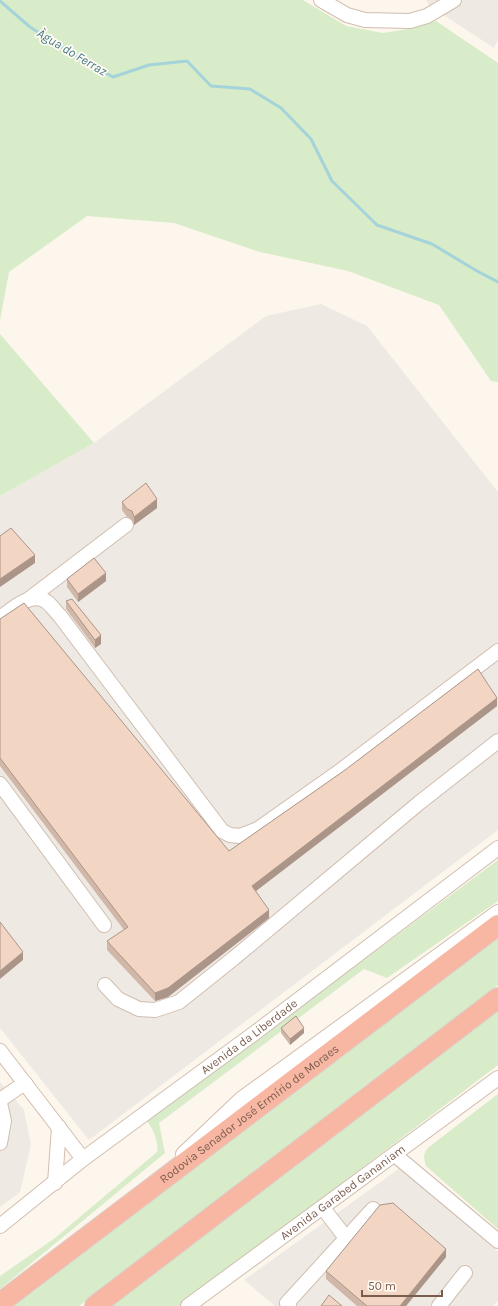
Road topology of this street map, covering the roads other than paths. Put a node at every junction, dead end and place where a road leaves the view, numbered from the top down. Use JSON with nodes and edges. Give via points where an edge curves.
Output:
{"nodes":[{"id":1,"x":320,"y":0,"type":"edge"},
{"id":2,"x":449,"y":3,"type":"edge"},
{"id":3,"x":126,"y":525,"type":"dead end"},
{"id":4,"x":29,"y":599,"type":"junction"},
{"id":5,"x":0,"y":618,"type":"edge"},
{"id":6,"x":498,"y":651,"type":"edge"},
{"id":7,"x":498,"y":741,"type":"edge"},
{"id":8,"x":0,"y":784,"type":"edge"},
{"id":9,"x":498,"y":848,"type":"edge"},
{"id":10,"x":498,"y":912,"type":"edge"},
{"id":11,"x":104,"y":924,"type":"dead end"},
{"id":12,"x":498,"y":925,"type":"edge"},
{"id":13,"x":105,"y":985,"type":"dead end"},
{"id":14,"x":498,"y":998,"type":"edge"},
{"id":15,"x":0,"y":1050,"type":"edge"},
{"id":16,"x":498,"y":1078,"type":"edge"},
{"id":17,"x":25,"y":1083,"type":"junction"},
{"id":18,"x":0,"y":1102,"type":"edge"},
{"id":19,"x":58,"y":1127,"type":"junction"},
{"id":20,"x":0,"y":1143,"type":"edge"},
{"id":21,"x":395,"y":1155,"type":"junction"},
{"id":22,"x":83,"y":1159,"type":"junction"},
{"id":23,"x":55,"y":1182,"type":"junction"},
{"id":24,"x":132,"y":1203,"type":"junction"},
{"id":25,"x":323,"y":1208,"type":"junction"},
{"id":26,"x":373,"y":1209,"type":"dead end"},
{"id":27,"x":0,"y":1226,"type":"edge"},
{"id":28,"x":346,"y":1238,"type":"junction"},
{"id":29,"x":498,"y":1241,"type":"edge"},
{"id":30,"x":465,"y":1273,"type":"dead end"},
{"id":31,"x":0,"y":1303,"type":"edge"},
{"id":32,"x":95,"y":1306,"type":"edge"},
{"id":33,"x":188,"y":1306,"type":"edge"},
{"id":34,"x":289,"y":1306,"type":"edge"},
{"id":35,"x":439,"y":1306,"type":"edge"}],
"edges":[{"from":1,"to":2,"type":"street","via":[[347,15],[366,20],[410,20],[426,16]]},
{"from":3,"to":4,"type":"street"},
{"from":4,"to":5,"type":"street"},
{"from":4,"to":6,"type":"street","via":[[38,598],[46,601],[60,616],[222,831],[230,835],[240,836],[258,829],[340,771]]},
{"from":7,"to":13,"type":"street","via":[[418,803],[178,1002],[155,1010],[139,1009],[118,999]]},
{"from":8,"to":11,"type":"street"},
{"from":9,"to":22,"type":"street","name":"Avenida da Liberdade"},
{"from":10,"to":24,"type":"street","via":[[241,1099]]},
{"from":12,"to":24,"type":"highway","name":"Rodovia Senador José Ermírio de Moraes"},
{"from":14,"to":32,"type":"highway"},
{"from":15,"to":17,"type":"street"},
{"from":16,"to":21,"type":"street","name":"Avenida Garabed Gananiam"},
{"from":17,"to":18,"type":"street"},
{"from":17,"to":19,"type":"street"},
{"from":18,"to":20,"type":"street","via":[[4,1121]]},
{"from":19,"to":22,"type":"street"},
{"from":19,"to":23,"type":"street"},
{"from":21,"to":25,"type":"street","name":"Avenida Garabed Gananiam"},
{"from":21,"to":29,"type":"street"},
{"from":22,"to":23,"type":"street","name":"Avenida da Liberdade"},
{"from":23,"to":27,"type":"street","name":"Avenida da Liberdade"},
{"from":24,"to":31,"type":"highway","name":"Rodovia Senador José Ermírio de Moraes"},
{"from":25,"to":28,"type":"street"},
{"from":25,"to":33,"type":"street","name":"Avenida Garabed Gananiam"},
{"from":26,"to":28,"type":"street"},
{"from":28,"to":34,"type":"street","via":[[287,1303]]},
{"from":30,"to":35,"type":"street"}]}
